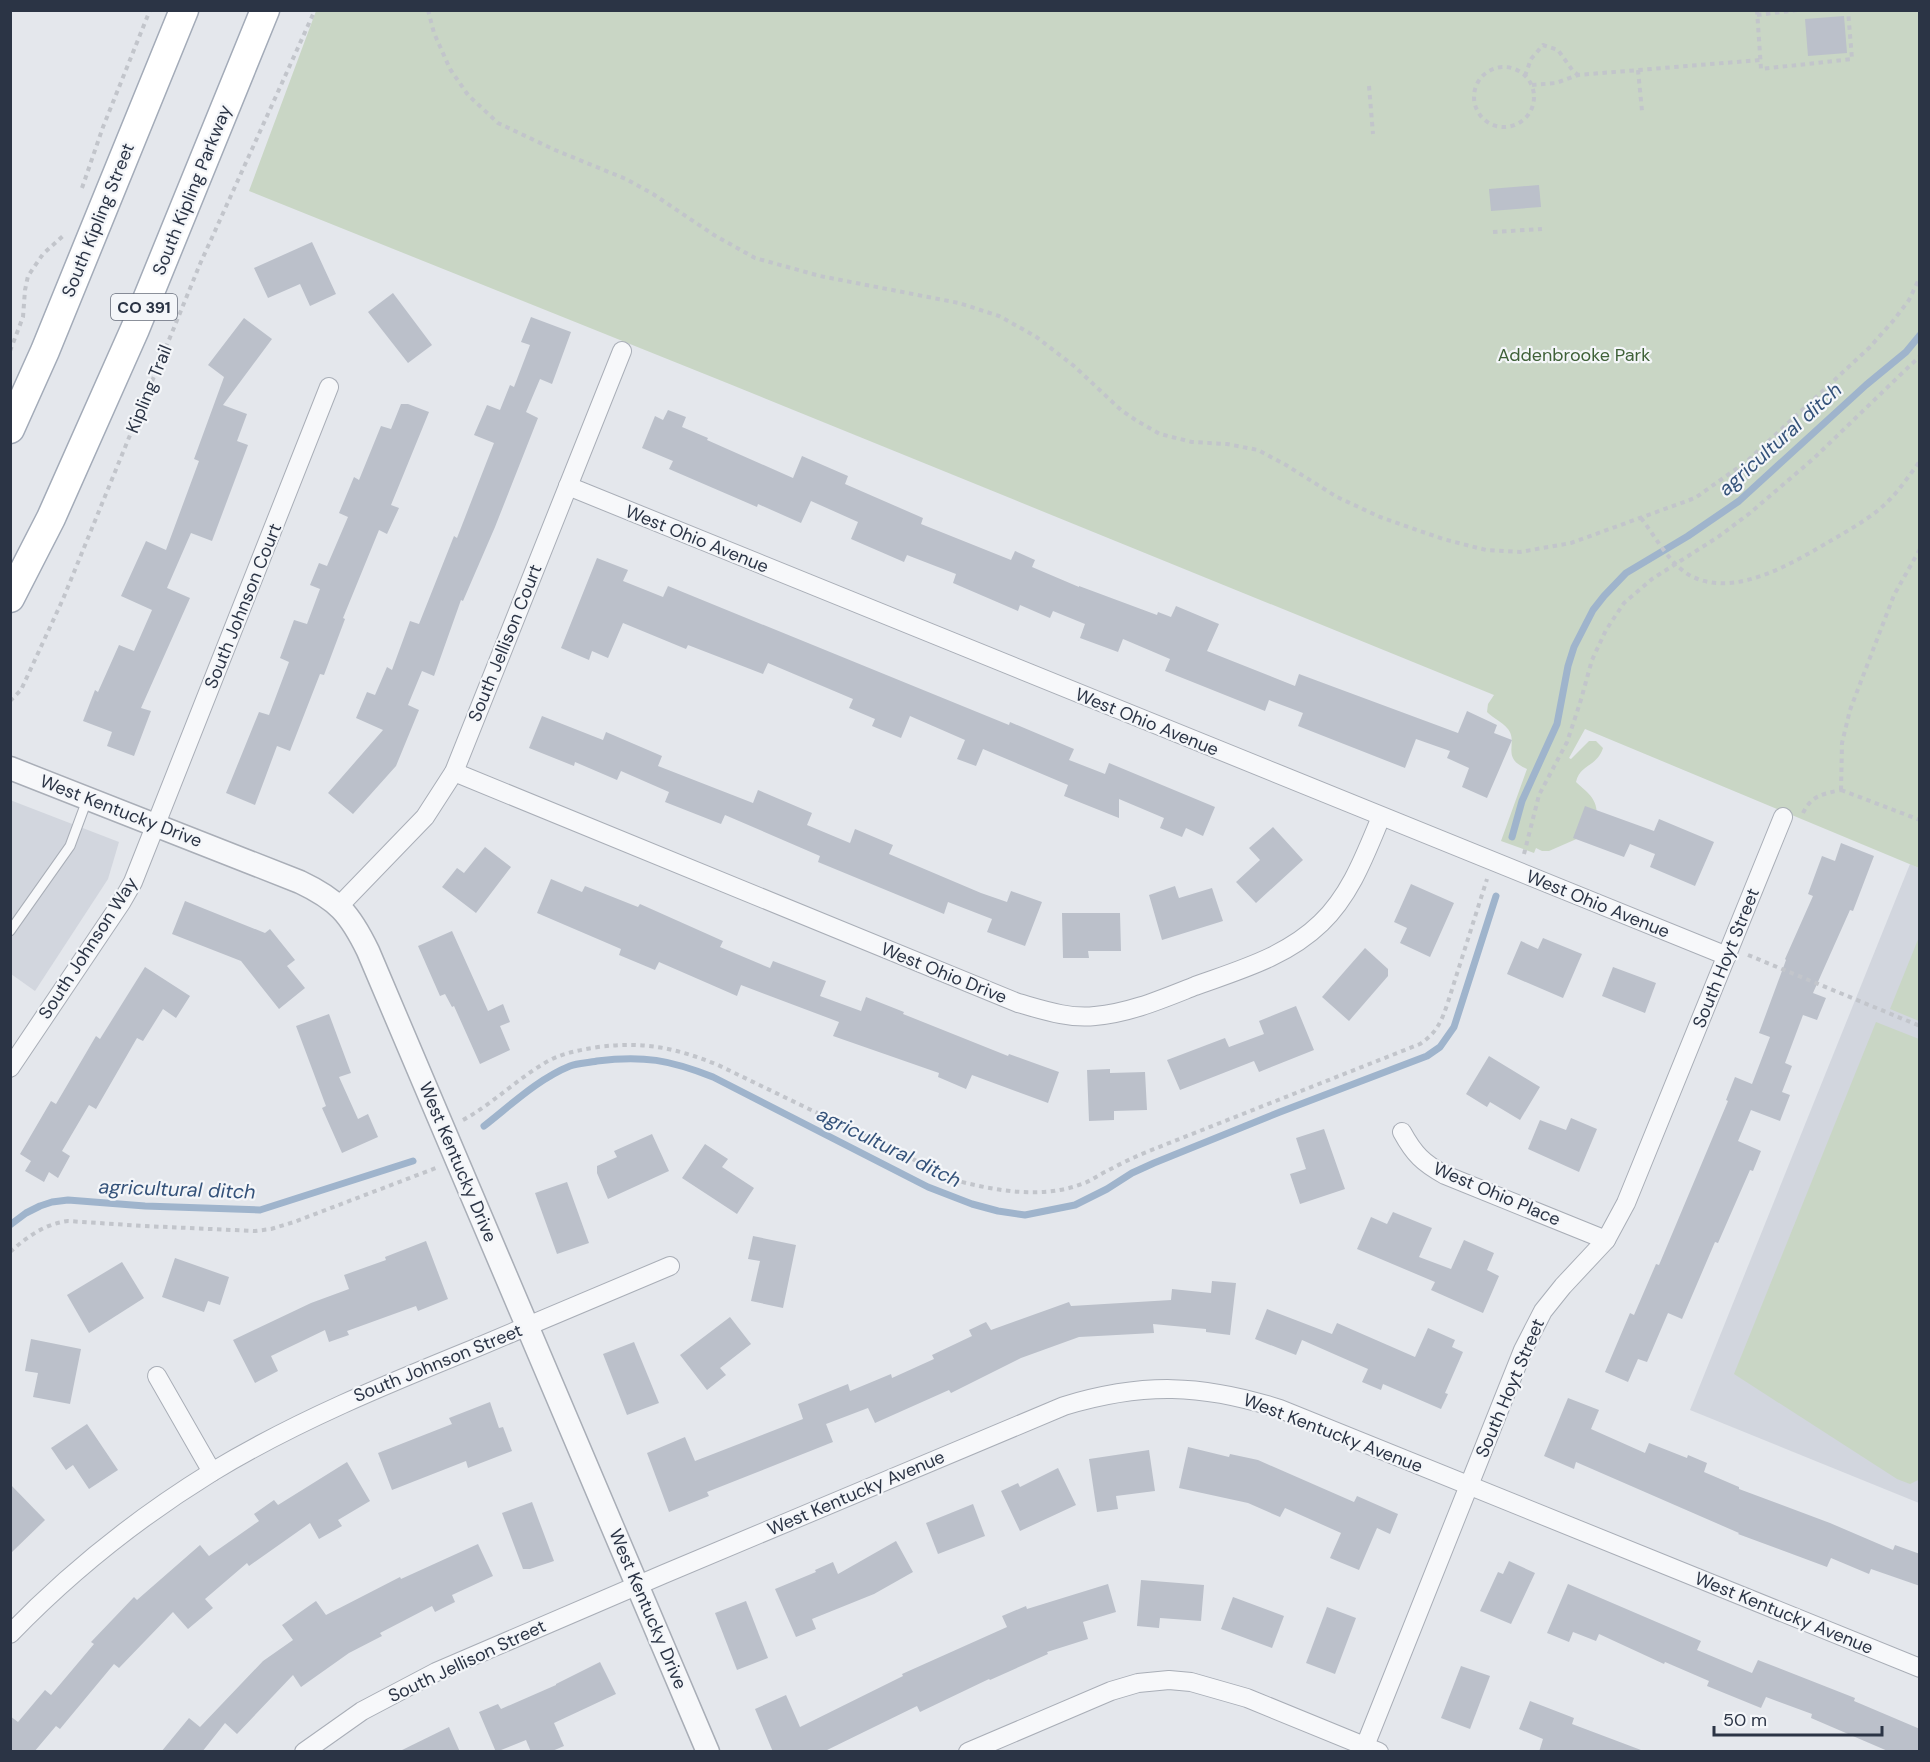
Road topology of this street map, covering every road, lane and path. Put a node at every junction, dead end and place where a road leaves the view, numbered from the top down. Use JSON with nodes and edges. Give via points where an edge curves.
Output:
{"nodes":[{"id":1,"x":150,"y":10,"type":"edge"},
{"id":2,"x":184,"y":10,"type":"edge"},
{"id":3,"x":265,"y":10,"type":"edge"},
{"id":4,"x":315,"y":10,"type":"edge"},
{"id":5,"x":428,"y":10,"type":"edge"},
{"id":6,"x":1798,"y":10,"type":"edge"},
{"id":7,"x":1848,"y":10,"type":"edge"},
{"id":8,"x":1757,"y":13,"type":"edge"},
{"id":9,"x":1760,"y":60,"type":"junction"},
{"id":10,"x":1638,"y":70,"type":"junction"},
{"id":11,"x":1578,"y":75,"type":"junction"},
{"id":12,"x":1525,"y":76,"type":"junction"},
{"id":13,"x":1532,"y":85,"type":"junction"},
{"id":14,"x":1369,"y":86,"type":"dead end"},
{"id":15,"x":1642,"y":111,"type":"dead end"},
{"id":16,"x":1372,"y":134,"type":"dead end"},
{"id":17,"x":81,"y":190,"type":"dead end"},
{"id":18,"x":1542,"y":229,"type":"dead end"},
{"id":19,"x":66,"y":231,"type":"dead end"},
{"id":20,"x":1493,"y":232,"type":"dead end"},
{"id":21,"x":1920,"y":277,"type":"edge"},
{"id":22,"x":10,"y":351,"type":"edge"},
{"id":23,"x":622,"y":351,"type":"dead end"},
{"id":24,"x":1920,"y":356,"type":"edge"},
{"id":25,"x":329,"y":387,"type":"dead end"},
{"id":26,"x":10,"y":429,"type":"edge"},
{"id":27,"x":1920,"y":461,"type":"edge"},
{"id":28,"x":568,"y":486,"type":"junction"},
{"id":29,"x":1641,"y":518,"type":"junction"},
{"id":30,"x":1920,"y":549,"type":"edge"},
{"id":31,"x":1675,"y":564,"type":"junction"},
{"id":32,"x":10,"y":598,"type":"edge"},
{"id":33,"x":10,"y":701,"type":"edge"},
{"id":34,"x":10,"y":768,"type":"edge"},
{"id":35,"x":454,"y":772,"type":"junction"},
{"id":36,"x":1840,"y":790,"type":"junction"},
{"id":37,"x":87,"y":797,"type":"junction"},
{"id":38,"x":1803,"y":813,"type":"dead end"},
{"id":39,"x":1381,"y":817,"type":"junction"},
{"id":40,"x":1783,"y":818,"type":"dead end"},
{"id":41,"x":1920,"y":820,"type":"edge"},
{"id":42,"x":157,"y":824,"type":"junction"},
{"id":43,"x":1492,"y":861,"type":"junction"},
{"id":44,"x":1518,"y":872,"type":"junction"},
{"id":45,"x":340,"y":905,"type":"junction"},
{"id":46,"x":10,"y":931,"type":"edge"},
{"id":47,"x":1729,"y":952,"type":"junction"},
{"id":48,"x":1920,"y":1026,"type":"edge"},
{"id":49,"x":10,"y":1068,"type":"edge"},
{"id":50,"x":444,"y":1130,"type":"junction"},
{"id":51,"x":1402,"y":1132,"type":"dead end"},
{"id":52,"x":457,"y":1160,"type":"junction"},
{"id":53,"x":1606,"y":1240,"type":"junction"},
{"id":54,"x":10,"y":1252,"type":"edge"},
{"id":55,"x":670,"y":1266,"type":"dead end"},
{"id":56,"x":527,"y":1326,"type":"junction"},
{"id":57,"x":157,"y":1376,"type":"dead end"},
{"id":58,"x":212,"y":1472,"type":"junction"},
{"id":59,"x":1470,"y":1486,"type":"junction"},
{"id":60,"x":638,"y":1584,"type":"junction"},
{"id":61,"x":10,"y":1634,"type":"edge"},
{"id":62,"x":1920,"y":1668,"type":"edge"},
{"id":63,"x":1372,"y":1749,"type":"edge"},
{"id":64,"x":304,"y":1752,"type":"edge"},
{"id":65,"x":708,"y":1752,"type":"edge"},
{"id":66,"x":968,"y":1752,"type":"edge"}],
"edges":[{"from":1,"to":17,"type":"path"},
{"from":2,"to":26,"type":"main road","name":"South Kipling Street"},
{"from":3,"to":32,"type":"main road","name":"South Kipling Parkway","number":"CO 391","via":[[135,329],[51,518]]},
{"from":4,"to":33,"type":"path","name":"Kipling Trail","via":[[200,264],[63,599],[21,690]]},
{"from":5,"to":29,"type":"path","via":[[450,69],[468,95],[498,123],[626,179],[755,258],[820,276],[959,303],[999,316],[1035,336],[1121,410],[1160,434],[1258,450],[1380,517],[1486,550],[1520,552],[1560,545]]},
{"from":6,"to":8,"type":"path"},
{"from":7,"to":9,"type":"path","via":[[1852,59],[1761,69]]},
{"from":8,"to":9,"type":"path"},
{"from":9,"to":10,"type":"path"},
{"from":10,"to":11,"type":"path"},
{"from":10,"to":15,"type":"path"},
{"from":11,"to":12,"type":"path","via":[[1558,50],[1543,45],[1531,58]]},
{"from":11,"to":13,"type":"path","via":[[1556,83]]},
{"from":12,"to":13,"type":"path"},
{"from":12,"to":13,"type":"path","via":[[1504,67],[1486,72],[1473,94],[1479,115],[1497,127],[1517,125],[1532,108]]},
{"from":14,"to":16,"type":"path"},
{"from":18,"to":20,"type":"path"},
{"from":19,"to":22,"type":"path","via":[[31,270],[23,317]]},
{"from":21,"to":29,"type":"path","via":[[1909,300],[1869,348],[1746,462],[1695,498]]},
{"from":23,"to":28,"type":"street","name":"South Jellison Court"},
{"from":24,"to":31,"type":"path","via":[[1814,459],[1742,519]]},
{"from":25,"to":42,"type":"street","name":"South Johnson Court"},
{"from":27,"to":31,"type":"path","via":[[1896,494],[1865,520],[1781,567],[1738,582],[1722,583],[1700,580]]},
{"from":28,"to":35,"type":"street","name":"South Jellison Court"},
{"from":28,"to":39,"type":"street","name":"West Ohio Avenue"},
{"from":29,"to":31,"type":"path"},
{"from":30,"to":36,"type":"path","via":[[1894,595],[1850,710],[1842,743]]},
{"from":31,"to":44,"type":"path","via":[[1624,603],[1606,630],[1592,660],[1567,742],[1539,795]]},
{"from":34,"to":37,"type":"street","name":"West Kentucky Drive"},
{"from":35,"to":39,"type":"street","name":"West Ohio Drive","via":[[1018,1003],[1071,1016],[1092,1017],[1137,1008],[1252,965],[1303,939],[1333,910],[1351,885]]},
{"from":35,"to":45,"type":"street","name":"South Jellison Court","via":[[425,817]]},
{"from":36,"to":38,"type":"path","via":[[1816,797]]},
{"from":36,"to":41,"type":"path"},
{"from":37,"to":42,"type":"street","name":"West Kentucky Drive"},
{"from":37,"to":46,"type":"lane","via":[[70,846]]},
{"from":39,"to":43,"type":"street","name":"West Ohio Avenue"},
{"from":40,"to":47,"type":"street","name":"South Hoyt Street"},
{"from":42,"to":45,"type":"street","name":"West Kentucky Drive","via":[[300,882]]},
{"from":42,"to":49,"type":"street","name":"South Johnson Way","via":[[121,903]]},
{"from":43,"to":44,"type":"street","name":"West Ohio Avenue"},
{"from":43,"to":50,"type":"path","via":[[1448,1002],[1431,1037],[1065,1189],[1020,1192],[958,1181],[718,1065],[688,1052],[642,1044],[568,1052],[548,1061]]},
{"from":44,"to":47,"type":"street","name":"West Ohio Avenue"},
{"from":45,"to":50,"type":"street","name":"West Kentucky Drive","via":[[368,951]]},
{"from":47,"to":48,"type":"path"},
{"from":47,"to":53,"type":"street","name":"South Hoyt Street","via":[[1634,1186]]},
{"from":50,"to":52,"type":"street","name":"West Kentucky Drive"},
{"from":51,"to":53,"type":"street","name":"West Ohio Place","via":[[1421,1160],[1445,1175]]},
{"from":52,"to":54,"type":"path","via":[[271,1229],[233,1231],[68,1221],[37,1231]]},
{"from":52,"to":56,"type":"street","name":"West Kentucky Drive"},
{"from":53,"to":59,"type":"street","name":"South Hoyt Street","via":[[1536,1321]]},
{"from":55,"to":56,"type":"street","name":"South Johnson Street"},
{"from":56,"to":58,"type":"street","name":"South Johnson Street","via":[[347,1401]]},
{"from":56,"to":60,"type":"street","name":"West Kentucky Drive"},
{"from":57,"to":58,"type":"street"},
{"from":58,"to":61,"type":"street","name":"South Johnson Street","via":[[113,1542]]},
{"from":59,"to":60,"type":"street","name":"West Kentucky Avenue","via":[[1255,1401],[1185,1389],[1126,1390],[1064,1406]]},
{"from":59,"to":62,"type":"street","name":"West Kentucky Avenue"},
{"from":59,"to":63,"type":"street","name":"South Hoyt Street"},
{"from":60,"to":64,"type":"street","name":"South Jellison Street","via":[[436,1672],[362,1711]]},
{"from":60,"to":65,"type":"street","name":"West Kentucky Drive"},
{"from":63,"to":66,"type":"street","via":[[1247,1698],[1169,1680],[1111,1691]]}]}
